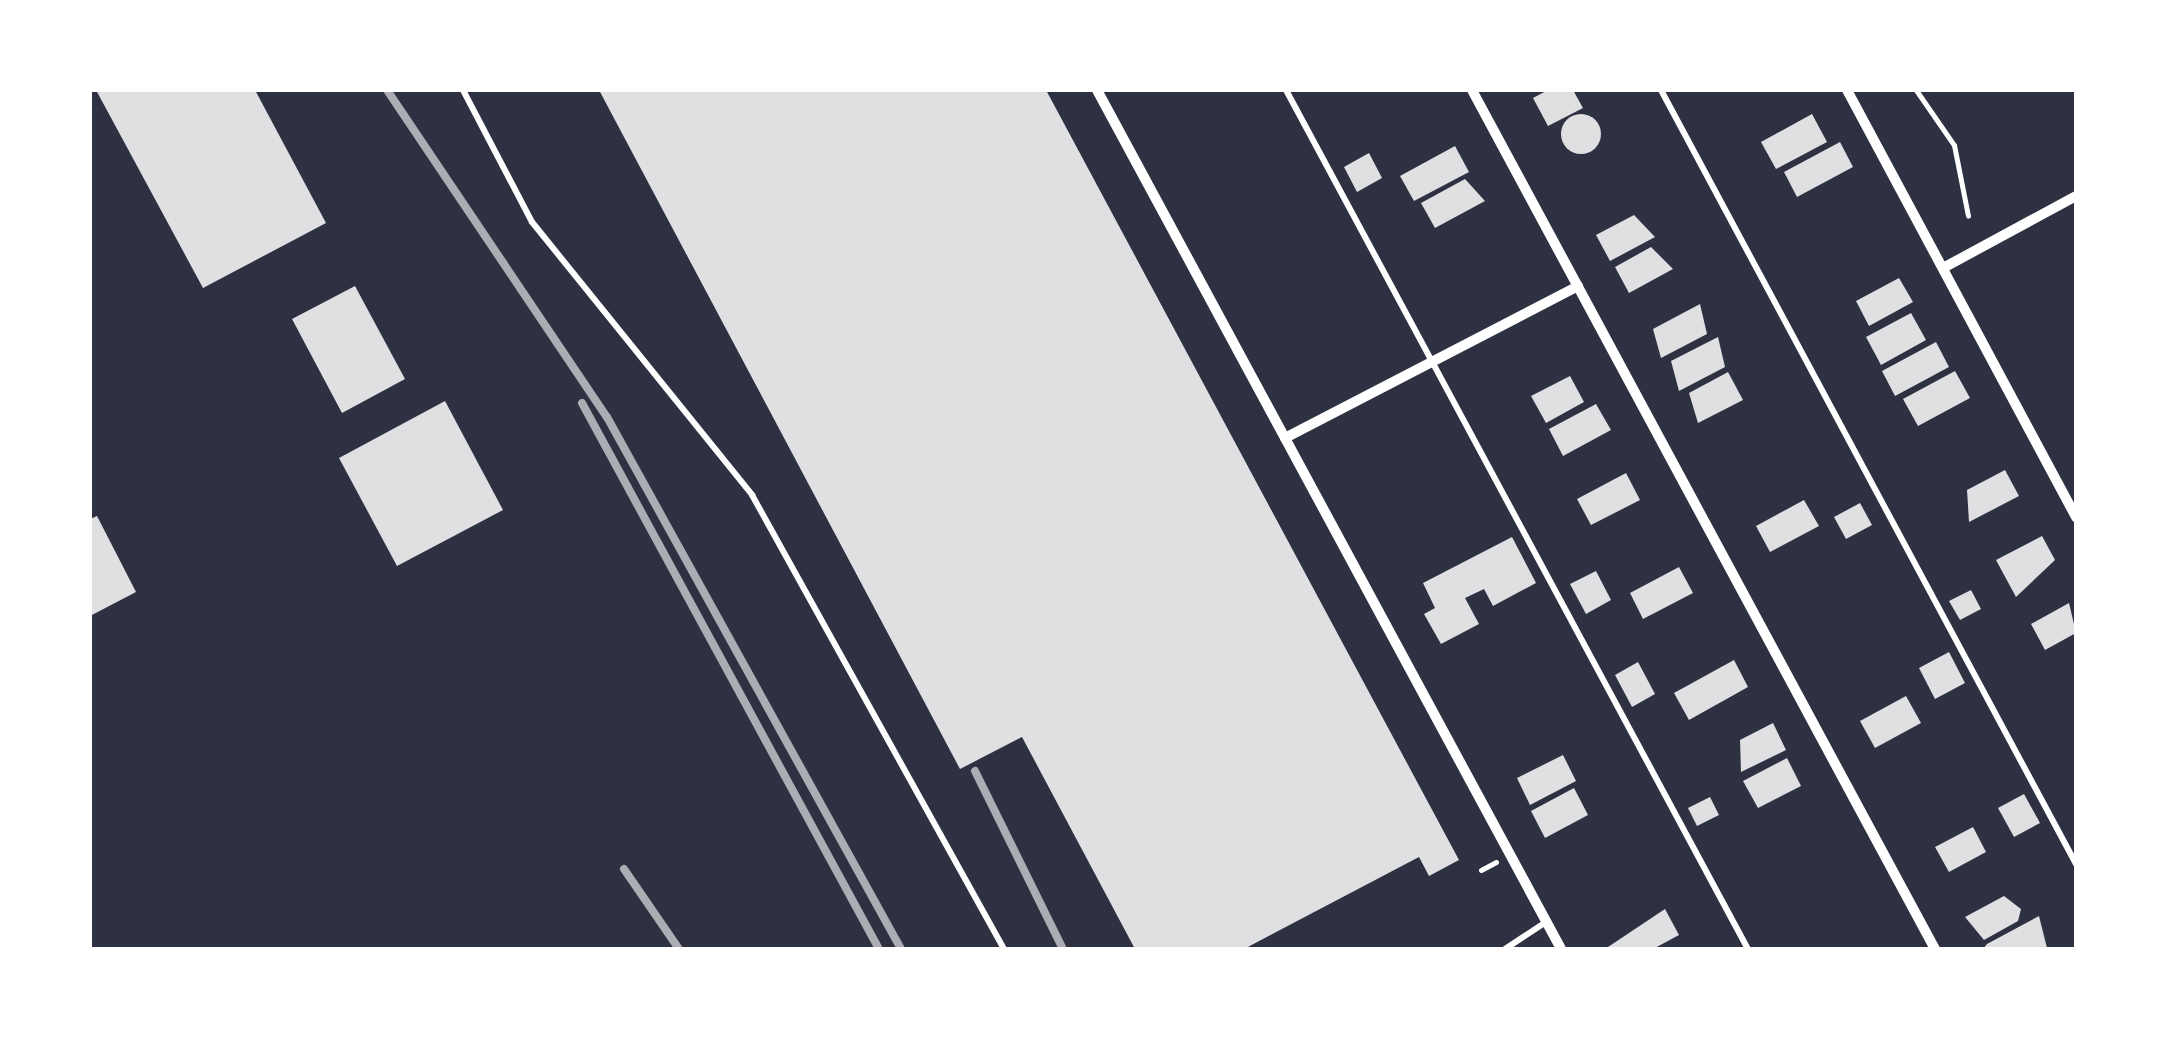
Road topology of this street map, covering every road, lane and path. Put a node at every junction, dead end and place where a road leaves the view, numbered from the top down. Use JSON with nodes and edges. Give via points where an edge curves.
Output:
{"nodes":[{"id":1,"x":462,"y":90,"type":"edge"},
{"id":2,"x":1097,"y":90,"type":"edge"},
{"id":3,"x":1286,"y":90,"type":"edge"},
{"id":4,"x":1472,"y":90,"type":"edge"},
{"id":5,"x":1661,"y":90,"type":"edge"},
{"id":6,"x":1847,"y":90,"type":"edge"},
{"id":7,"x":1916,"y":90,"type":"edge"},
{"id":8,"x":2076,"y":196,"type":"edge"},
{"id":9,"x":1968,"y":216,"type":"dead end"},
{"id":10,"x":1942,"y":268,"type":"junction"},
{"id":11,"x":1578,"y":286,"type":"junction"},
{"id":12,"x":1434,"y":362,"type":"junction"},
{"id":13,"x":1285,"y":438,"type":"junction"},
{"id":14,"x":2076,"y":517,"type":"edge"},
{"id":15,"x":2076,"y":864,"type":"edge"},
{"id":16,"x":1546,"y":922,"type":"junction"},
{"id":17,"x":1004,"y":949,"type":"edge"},
{"id":18,"x":1505,"y":949,"type":"edge"},
{"id":19,"x":1560,"y":949,"type":"edge"},
{"id":20,"x":1748,"y":949,"type":"edge"},
{"id":21,"x":1935,"y":949,"type":"edge"}],
"edges":[{"from":1,"to":17,"type":"lane","via":[[532,222],[752,495]]},
{"from":2,"to":13,"type":"street"},
{"from":3,"to":12,"type":"lane"},
{"from":4,"to":11,"type":"street"},
{"from":5,"to":15,"type":"lane"},
{"from":6,"to":10,"type":"street"},
{"from":7,"to":9,"type":"path","via":[[1954,145]]},
{"from":8,"to":10,"type":"street"},
{"from":10,"to":14,"type":"street"},
{"from":11,"to":12,"type":"street"},
{"from":11,"to":21,"type":"street"},
{"from":12,"to":13,"type":"street"},
{"from":12,"to":20,"type":"lane"},
{"from":13,"to":16,"type":"street"},
{"from":16,"to":18,"type":"lane"},
{"from":16,"to":19,"type":"street"}]}
